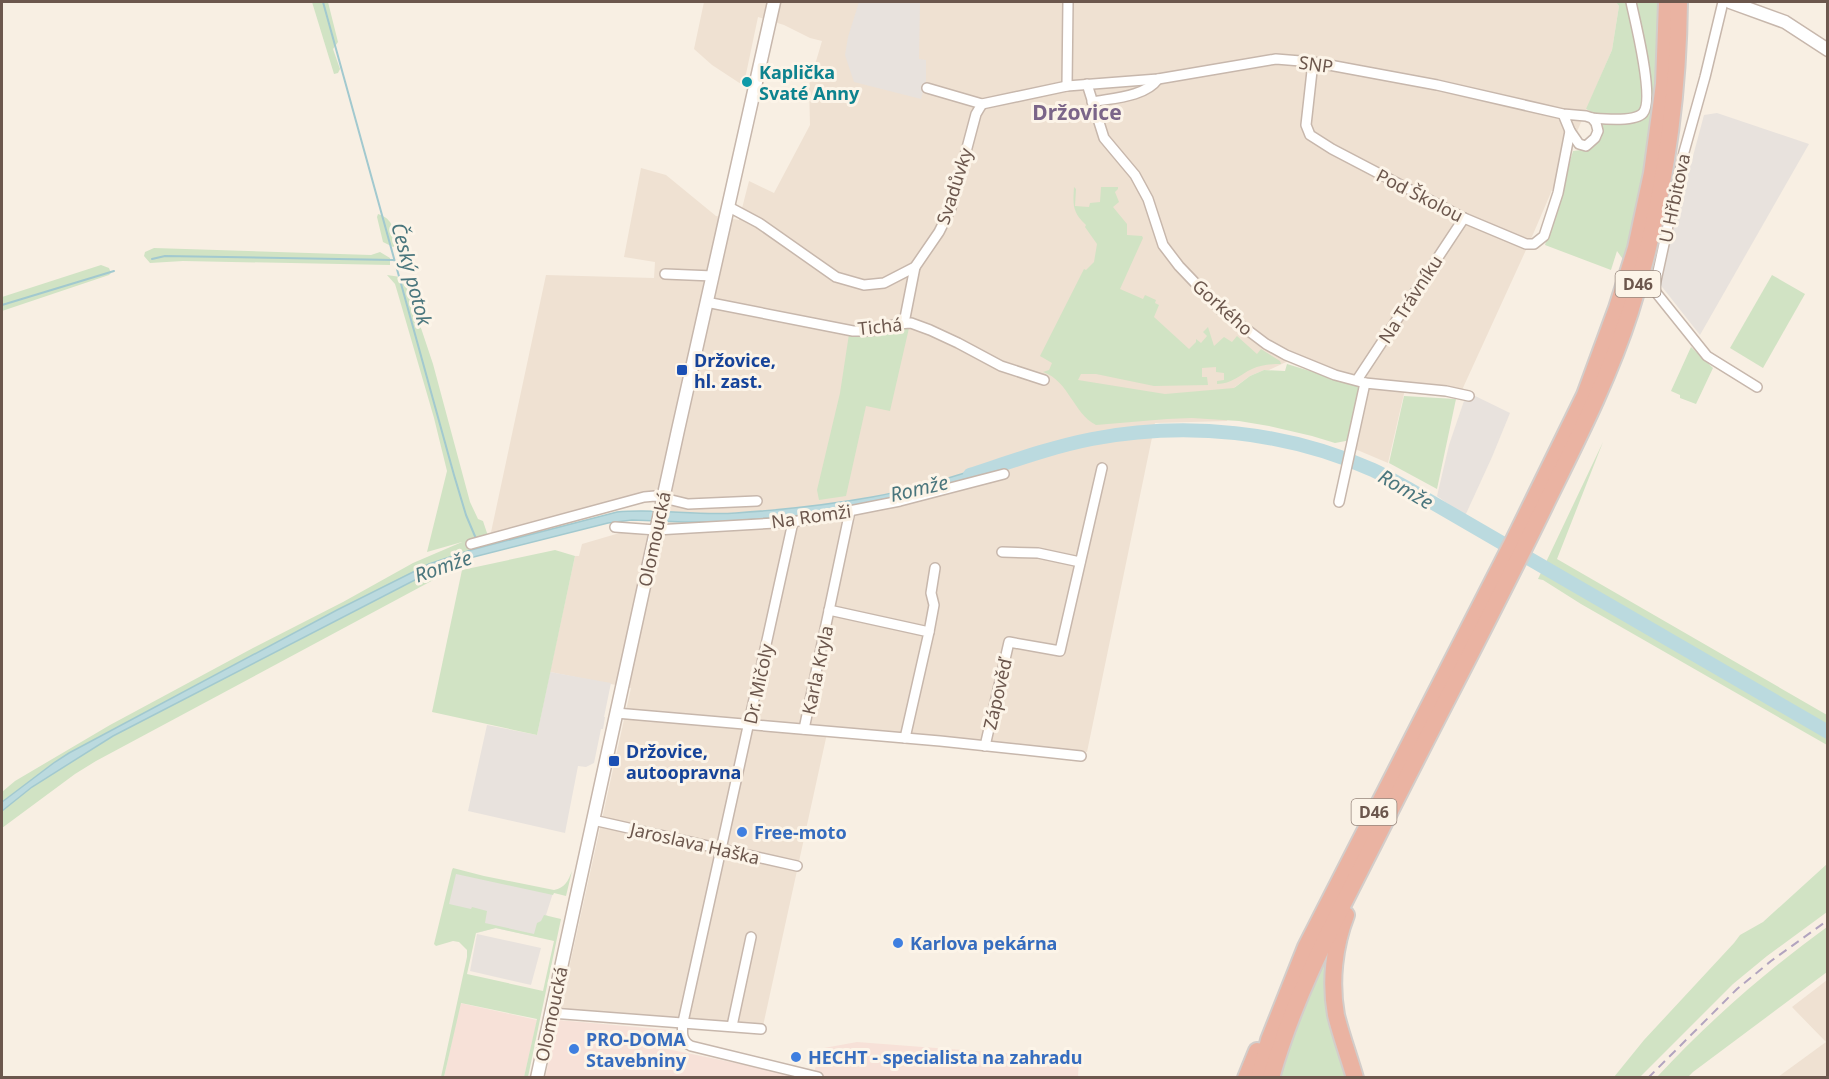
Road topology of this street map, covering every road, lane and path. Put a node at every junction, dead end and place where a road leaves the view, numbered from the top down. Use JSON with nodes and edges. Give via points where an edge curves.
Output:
{"nodes":[{"id":1,"x":774,"y":2,"type":"edge"},
{"id":2,"x":1068,"y":2,"type":"edge"},
{"id":3,"x":1631,"y":2,"type":"edge"},
{"id":4,"x":1667,"y":2,"type":"edge"},
{"id":5,"x":1679,"y":2,"type":"edge"},
{"id":6,"x":1723,"y":2,"type":"edge"},
{"id":7,"x":1730,"y":2,"type":"edge"},
{"id":8,"x":1827,"y":50,"type":"edge"},
{"id":9,"x":1313,"y":62,"type":"junction"},
{"id":10,"x":1158,"y":79,"type":"junction"},
{"id":11,"x":1087,"y":84,"type":"junction"},
{"id":12,"x":1067,"y":86,"type":"junction"},
{"id":13,"x":927,"y":88,"type":"dead end"},
{"id":14,"x":1092,"y":102,"type":"junction"},
{"id":15,"x":982,"y":104,"type":"junction"},
{"id":16,"x":1563,"y":114,"type":"junction"},
{"id":17,"x":1592,"y":118,"type":"junction"},
{"id":18,"x":1570,"y":131,"type":"junction"},
{"id":19,"x":729,"y":207,"type":"junction"},
{"id":20,"x":1464,"y":218,"type":"junction"},
{"id":21,"x":915,"y":267,"type":"junction"},
{"id":22,"x":665,"y":274,"type":"dead end"},
{"id":23,"x":713,"y":276,"type":"junction"},
{"id":24,"x":706,"y":302,"type":"junction"},
{"id":25,"x":904,"y":322,"type":"junction"},
{"id":26,"x":1044,"y":380,"type":"dead end"},
{"id":27,"x":1361,"y":382,"type":"junction"},
{"id":28,"x":1757,"y":387,"type":"dead end"},
{"id":29,"x":1469,"y":396,"type":"dead end"},
{"id":30,"x":1102,"y":468,"type":"dead end"},
{"id":31,"x":1004,"y":474,"type":"dead end"},
{"id":32,"x":662,"y":501,"type":"junction"},
{"id":33,"x":757,"y":501,"type":"dead end"},
{"id":34,"x":1339,"y":502,"type":"dead end"},
{"id":35,"x":850,"y":511,"type":"junction"},
{"id":36,"x":793,"y":522,"type":"junction"},
{"id":37,"x":615,"y":527,"type":"dead end"},
{"id":38,"x":656,"y":530,"type":"junction"},
{"id":39,"x":471,"y":544,"type":"dead end"},
{"id":40,"x":1516,"y":551,"type":"junction"},
{"id":41,"x":1002,"y":552,"type":"dead end"},
{"id":42,"x":1080,"y":562,"type":"junction"},
{"id":43,"x":935,"y":568,"type":"dead end"},
{"id":44,"x":829,"y":610,"type":"junction"},
{"id":45,"x":929,"y":632,"type":"junction"},
{"id":46,"x":616,"y":713,"type":"junction"},
{"id":47,"x":749,"y":725,"type":"junction"},
{"id":48,"x":804,"y":729,"type":"junction"},
{"id":49,"x":905,"y":738,"type":"junction"},
{"id":50,"x":985,"y":746,"type":"junction"},
{"id":51,"x":1081,"y":756,"type":"dead end"},
{"id":52,"x":593,"y":820,"type":"junction"},
{"id":53,"x":722,"y":850,"type":"junction"},
{"id":54,"x":1369,"y":853,"type":"junction"},
{"id":55,"x":797,"y":866,"type":"dead end"},
{"id":56,"x":751,"y":937,"type":"dead end"},
{"id":57,"x":1306,"y":947,"type":"junction"},
{"id":58,"x":551,"y":1013,"type":"junction"},
{"id":59,"x":683,"y":1022,"type":"junction"},
{"id":60,"x":732,"y":1026,"type":"junction"},
{"id":61,"x":761,"y":1029,"type":"dead end"},
{"id":62,"x":537,"y":1077,"type":"edge"},
{"id":63,"x":818,"y":1077,"type":"edge"},
{"id":64,"x":1246,"y":1077,"type":"edge"},
{"id":65,"x":1259,"y":1077,"type":"edge"},
{"id":66,"x":1271,"y":1077,"type":"edge"},
{"id":67,"x":1355,"y":1077,"type":"edge"}],
"edges":[{"from":1,"to":19,"type":"street","name":"Olomoucká"},
{"from":2,"to":12,"type":"street"},
{"from":3,"to":17,"type":"street","name":"SNP","via":[[1647,81],[1646,108],[1640,116],[1632,118]]},
{"from":4,"to":40,"type":"highway","number":"D46","via":[[1664,84],[1652,173],[1636,248],[1585,395]]},
{"from":5,"to":40,"type":"highway","number":"D46","via":[[1676,85],[1664,173],[1629,313],[1596,400]]},
{"from":6,"to":28,"type":"street","name":"U Hřbitova","via":[[1654,290],[1707,356]]},
{"from":7,"to":8,"type":"street","via":[[1785,22]]},
{"from":9,"to":10,"type":"street","name":"SNP","via":[[1276,59]]},
{"from":9,"to":16,"type":"street","name":"SNP"},
{"from":9,"to":20,"type":"street","name":"Pod Školou","via":[[1306,125],[1310,135]]},
{"from":10,"to":11,"type":"street","name":"SNP"},
{"from":10,"to":14,"type":"street","via":[[1141,92]]},
{"from":11,"to":12,"type":"street","name":"SNP"},
{"from":11,"to":14,"type":"street","name":"Gorkého"},
{"from":12,"to":15,"type":"street","name":"SNP"},
{"from":13,"to":15,"type":"street"},
{"from":14,"to":27,"type":"street","name":"Gorkého","via":[[1104,138],[1135,175],[1148,199],[1164,245],[1221,310],[1286,355]]},
{"from":15,"to":21,"type":"street","name":"Svadůvky","via":[[951,208]]},
{"from":16,"to":17,"type":"street","name":"SNP"},
{"from":16,"to":18,"type":"street"},
{"from":17,"to":18,"type":"street","via":[[1598,131],[1586,146],[1579,144]]},
{"from":18,"to":20,"type":"street","name":"Pod Školou","via":[[1558,194],[1544,236],[1534,244],[1521,243]]},
{"from":19,"to":21,"type":"street","name":"Svadůvky","via":[[759,222],[828,272],[851,282],[880,284]]},
{"from":19,"to":23,"type":"street","name":"Olomoucká"},
{"from":20,"to":27,"type":"street","name":"Na Trávníku"},
{"from":21,"to":25,"type":"street"},
{"from":22,"to":23,"type":"street"},
{"from":23,"to":24,"type":"street","name":"Olomoucká"},
{"from":24,"to":25,"type":"street","name":"Tichá","via":[[853,331],[871,331]]},
{"from":24,"to":32,"type":"street","name":"Olomoucká"},
{"from":25,"to":26,"type":"street","name":"Tichá","via":[[930,330],[1001,366]]},
{"from":27,"to":29,"type":"street","name":"Gorkého"},
{"from":27,"to":34,"type":"street"},
{"from":30,"to":42,"type":"street","name":"Zápověď"},
{"from":31,"to":35,"type":"street","name":"Na Romži"},
{"from":32,"to":33,"type":"street","name":"Na Romži"},
{"from":32,"to":38,"type":"street","name":"Olomoucká"},
{"from":32,"to":39,"type":"street","name":"Na Romži","via":[[644,497]]},
{"from":35,"to":36,"type":"street","name":"Na Romži"},
{"from":35,"to":44,"type":"street","name":"Karla Kryla"},
{"from":36,"to":38,"type":"street","name":"Na Romži"},
{"from":36,"to":47,"type":"street","name":"Dr. Mičoly"},
{"from":37,"to":38,"type":"street","name":"Na Romži"},
{"from":38,"to":46,"type":"street","name":"Olomoucká"},
{"from":40,"to":54,"type":"highway","number":"D46"},
{"from":40,"to":57,"type":"highway","number":"D46"},
{"from":41,"to":42,"type":"street","via":[[1038,553]]},
{"from":42,"to":50,"type":"street","name":"Zápověď","via":[[1060,651],[1008,642]]},
{"from":43,"to":45,"type":"street"},
{"from":44,"to":45,"type":"street","name":"Karla Kryla"},
{"from":44,"to":48,"type":"street","name":"Karla Kryla"},
{"from":45,"to":49,"type":"street"},
{"from":46,"to":47,"type":"street"},
{"from":46,"to":52,"type":"street","name":"Olomoucká"},
{"from":47,"to":48,"type":"street"},
{"from":47,"to":53,"type":"street","name":"Dr. Mičoly"},
{"from":48,"to":49,"type":"street"},
{"from":49,"to":50,"type":"street"},
{"from":50,"to":51,"type":"street"},
{"from":52,"to":53,"type":"street","name":"Jaroslava Haška"},
{"from":52,"to":58,"type":"street","name":"Olomoucká"},
{"from":53,"to":55,"type":"street","name":"Jaroslava Haška"},
{"from":53,"to":59,"type":"street","name":"Dr. Mičoly"},
{"from":54,"to":66,"type":"highway","number":"D46","via":[[1318,952]]},
{"from":54,"to":67,"type":"highway","via":[[1341,929],[1334,965],[1336,1016]]},
{"from":56,"to":60,"type":"street"},
{"from":57,"to":64,"type":"highway"},
{"from":57,"to":65,"type":"highway","number":"D46","via":[[1269,1040]]},
{"from":58,"to":59,"type":"street"},
{"from":58,"to":62,"type":"street","name":"Olomoucká"},
{"from":59,"to":60,"type":"street"},
{"from":59,"to":63,"type":"street","via":[[683,1039],[691,1046]]},
{"from":60,"to":61,"type":"street"}]}
